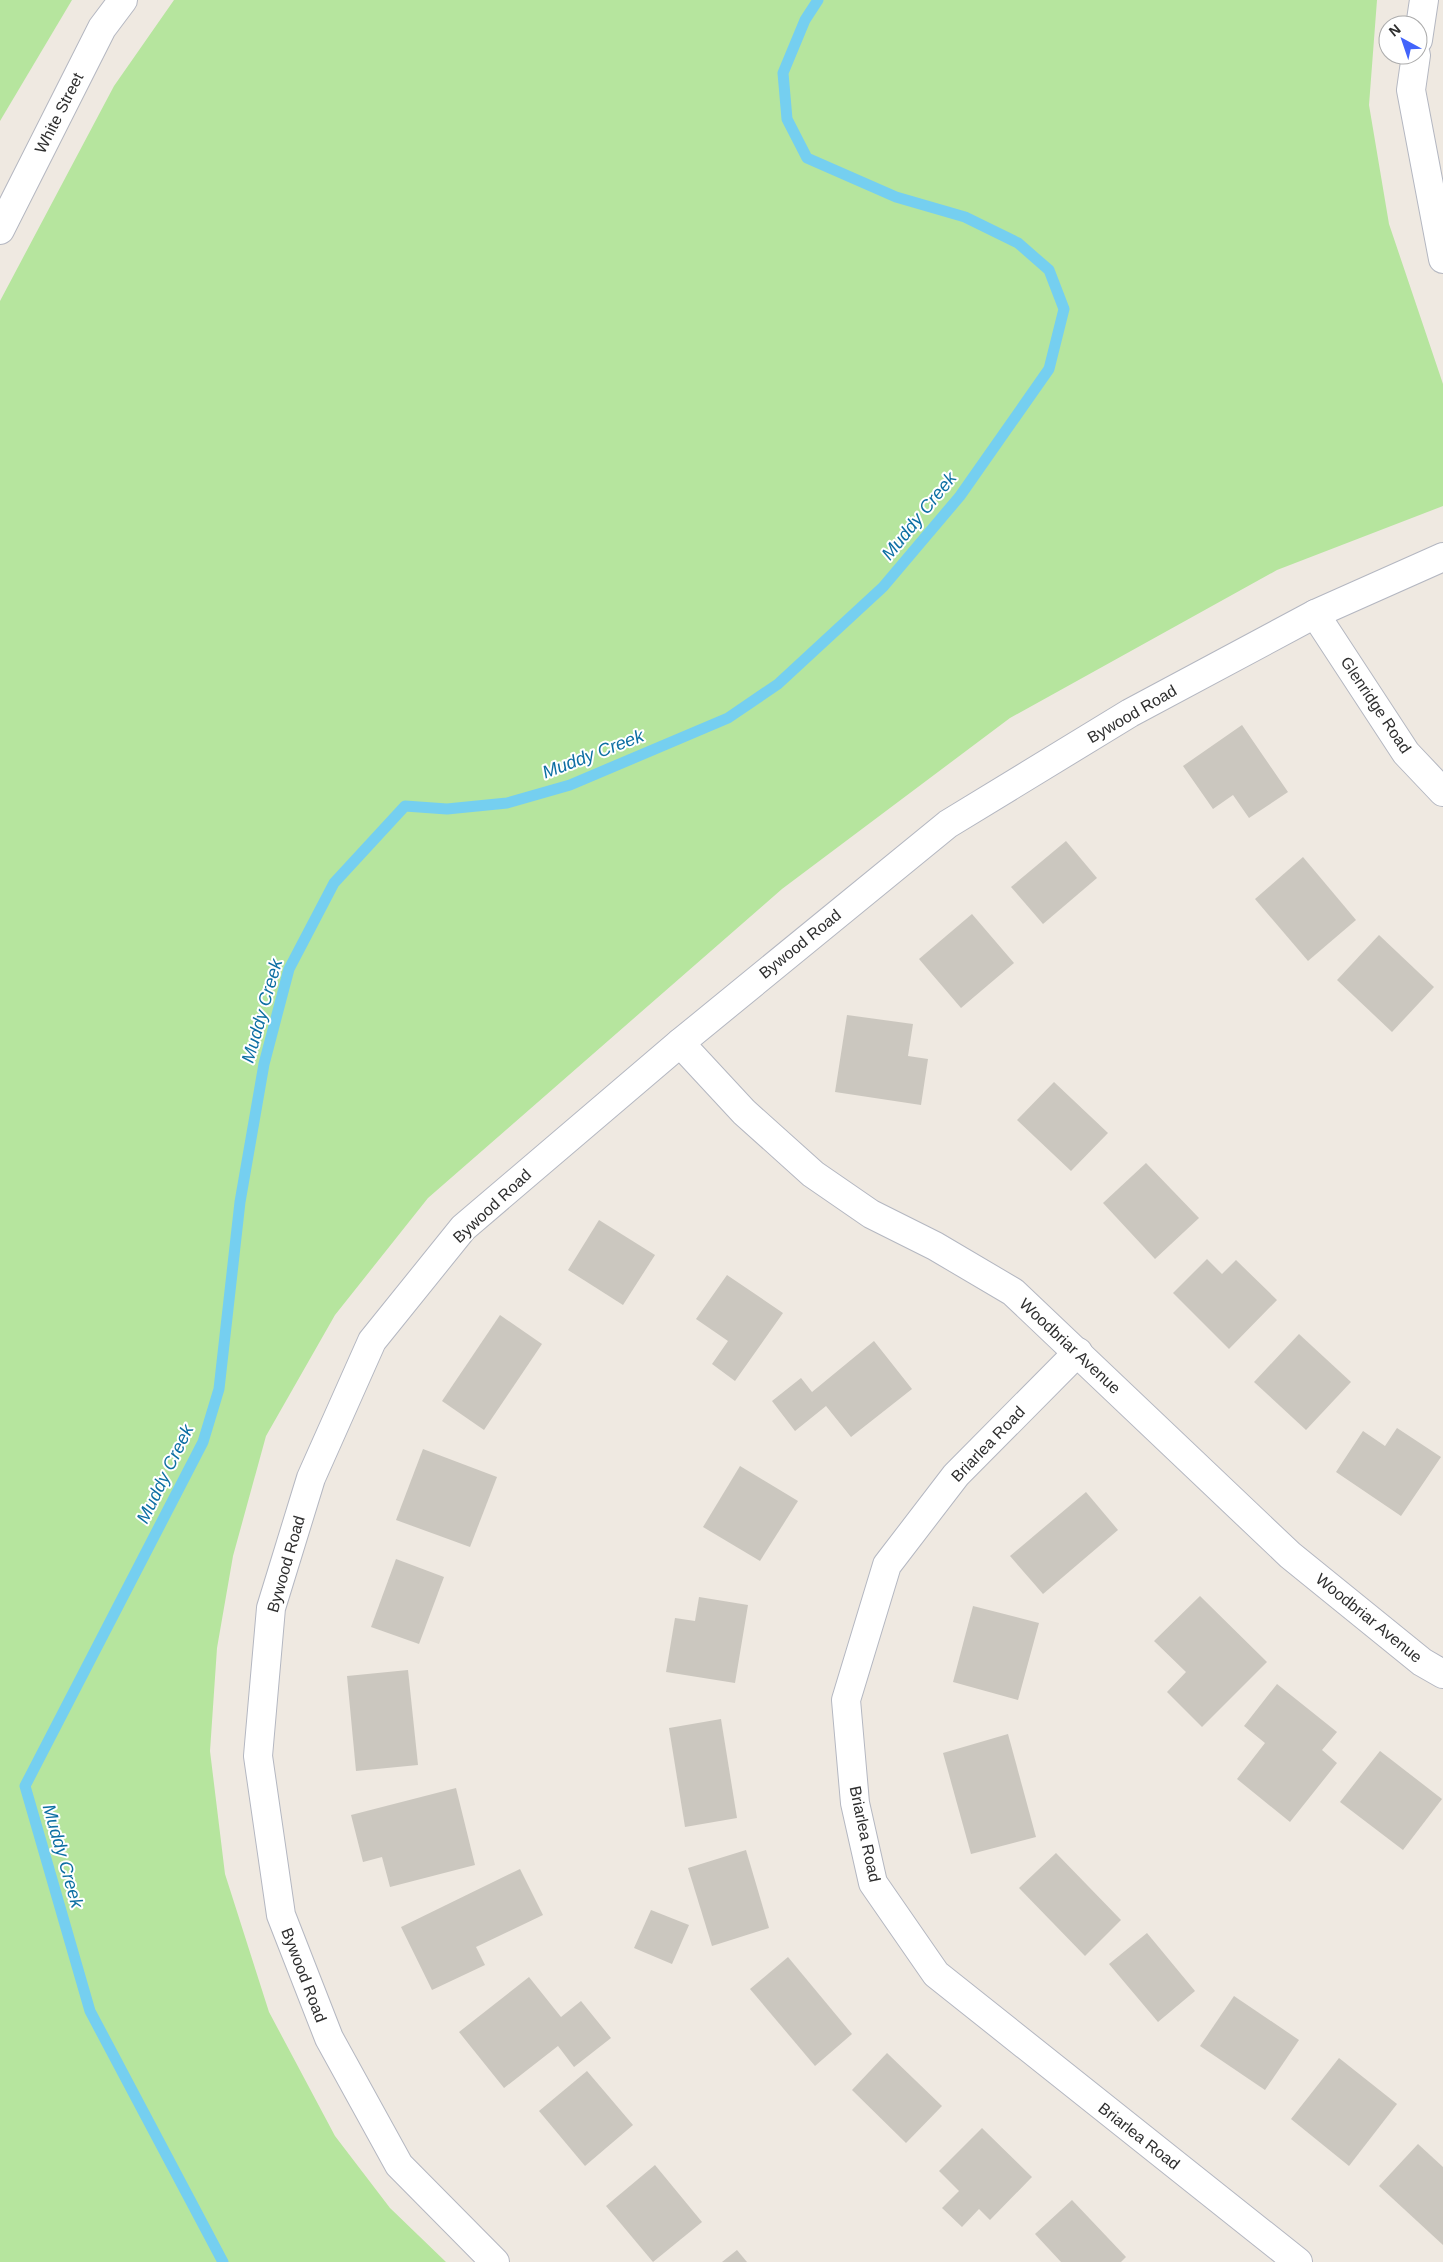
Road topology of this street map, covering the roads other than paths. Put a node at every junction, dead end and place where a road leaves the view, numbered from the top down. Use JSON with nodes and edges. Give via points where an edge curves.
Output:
{"nodes":[{"id":1,"x":123,"y":0,"type":"edge"},
{"id":2,"x":1424,"y":0,"type":"edge"},
{"id":3,"x":1422,"y":15,"type":"edge"},
{"id":4,"x":1415,"y":65,"type":"edge"},
{"id":5,"x":0,"y":230,"type":"edge"},
{"id":6,"x":1443,"y":259,"type":"edge"},
{"id":7,"x":1443,"y":557,"type":"edge"},
{"id":8,"x":1315,"y":614,"type":"junction"},
{"id":9,"x":1443,"y":792,"type":"edge"},
{"id":10,"x":680,"y":1043,"type":"junction"},
{"id":11,"x":1078,"y":1352,"type":"junction"},
{"id":12,"x":1443,"y":1674,"type":"edge"},
{"id":13,"x":495,"y":2262,"type":"edge"},
{"id":14,"x":1298,"y":2262,"type":"edge"}],
"edges":[{"from":1,"to":5,"type":"street","name":"White Street","via":[[102,28]]},
{"from":2,"to":3,"type":"street"},
{"from":4,"to":6,"type":"street","via":[[1411,90]]},
{"from":7,"to":8,"type":"street","name":"Bywood Road"},
{"from":8,"to":9,"type":"street","name":"Glenridge Road","via":[[1406,753]]},
{"from":8,"to":10,"type":"street","name":"Bywood Road","via":[[1130,713],[948,824]]},
{"from":10,"to":11,"type":"street","name":"Woodbriar Avenue","via":[[744,1112],[813,1174],[871,1214],[935,1246],[1013,1292]]},
{"from":10,"to":13,"type":"street","name":"Bywood Road","via":[[463,1228],[372,1341],[311,1478],[271,1608],[258,1756],[281,1915],[329,2038],[399,2165]]},
{"from":11,"to":12,"type":"street","name":"Woodbriar Avenue","via":[[1290,1556],[1422,1662]]},
{"from":11,"to":14,"type":"street","name":"Briarlea Road","via":[[956,1475],[887,1565],[846,1700],[855,1804],[873,1883],[936,1974]]}]}
